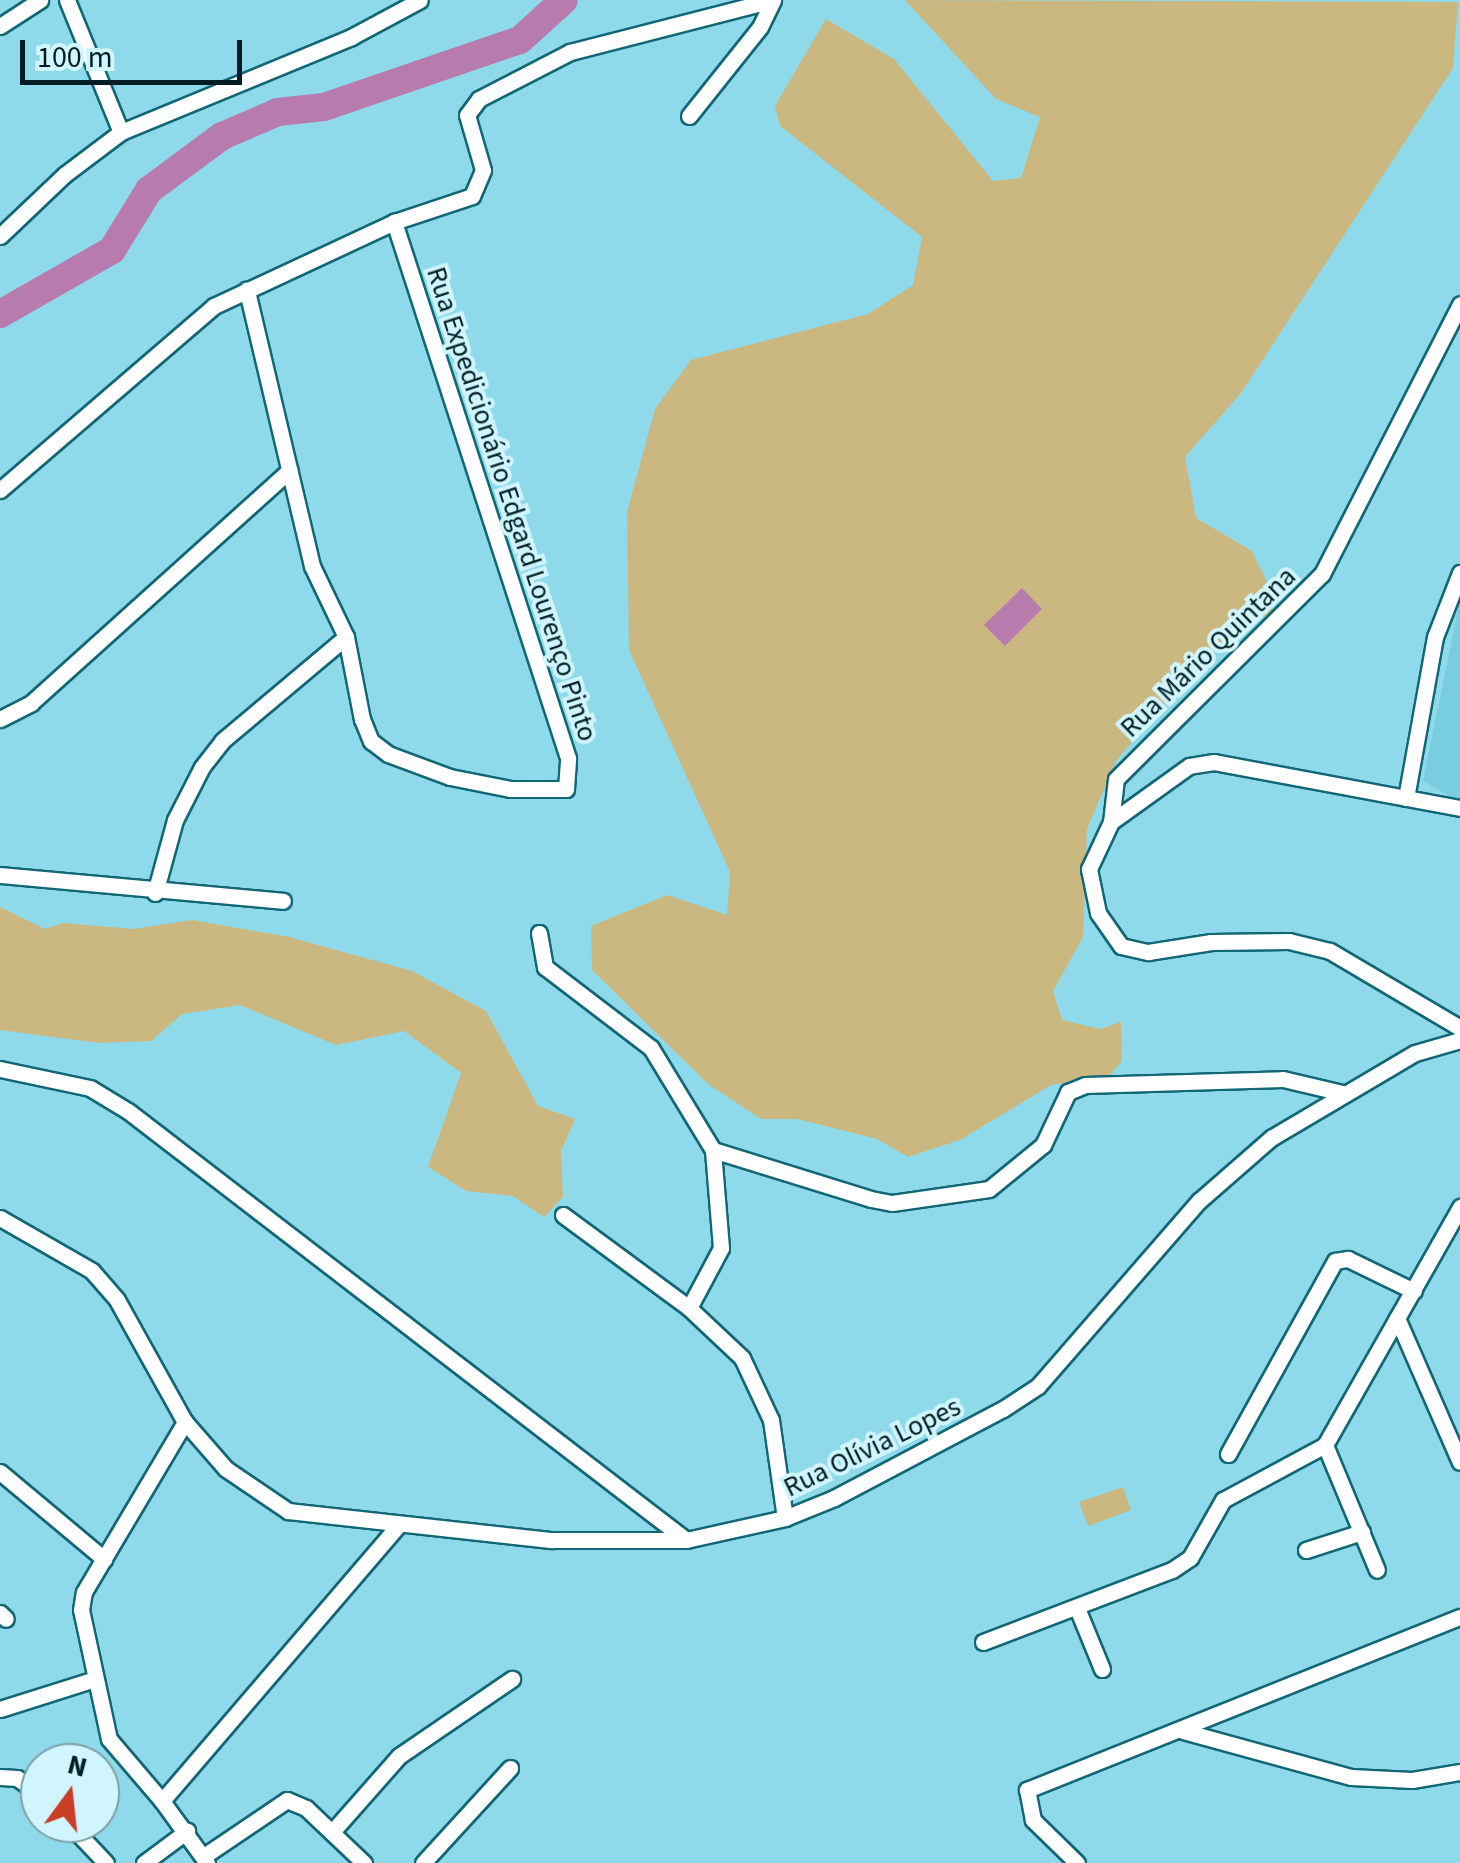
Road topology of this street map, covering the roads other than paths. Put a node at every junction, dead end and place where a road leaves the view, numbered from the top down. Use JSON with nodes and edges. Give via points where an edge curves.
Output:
{"nodes":[{"id":1,"x":40,"y":0,"type":"edge"},
{"id":2,"x":67,"y":0,"type":"edge"},
{"id":3,"x":420,"y":0,"type":"edge"},
{"id":4,"x":773,"y":0,"type":"edge"},
{"id":5,"x":0,"y":26,"type":"edge"},
{"id":6,"x":689,"y":116,"type":"dead end"},
{"id":7,"x":121,"y":132,"type":"junction"},
{"id":8,"x":394,"y":222,"type":"junction"},
{"id":9,"x":0,"y":236,"type":"edge"},
{"id":10,"x":248,"y":290,"type":"junction"},
{"id":11,"x":1460,"y":304,"type":"edge"},
{"id":12,"x":290,"y":470,"type":"junction"},
{"id":13,"x":0,"y":490,"type":"edge"},
{"id":14,"x":1460,"y":573,"type":"edge"},
{"id":15,"x":346,"y":638,"type":"junction"},
{"id":16,"x":0,"y":719,"type":"edge"},
{"id":17,"x":1406,"y":798,"type":"junction"},
{"id":18,"x":1460,"y":808,"type":"edge"},
{"id":19,"x":1112,"y":822,"type":"junction"},
{"id":20,"x":0,"y":875,"type":"edge"},
{"id":21,"x":155,"y":894,"type":"junction"},
{"id":22,"x":284,"y":901,"type":"dead end"},
{"id":23,"x":539,"y":933,"type":"dead end"},
{"id":24,"x":1460,"y":1028,"type":"edge"},
{"id":25,"x":1460,"y":1040,"type":"edge"},
{"id":26,"x":0,"y":1068,"type":"edge"},
{"id":27,"x":1342,"y":1093,"type":"junction"},
{"id":28,"x":713,"y":1150,"type":"junction"},
{"id":29,"x":1460,"y":1207,"type":"edge"},
{"id":30,"x":563,"y":1215,"type":"dead end"},
{"id":31,"x":0,"y":1218,"type":"edge"},
{"id":32,"x":1414,"y":1291,"type":"junction"},
{"id":33,"x":689,"y":1308,"type":"junction"},
{"id":34,"x":1398,"y":1318,"type":"junction"},
{"id":35,"x":185,"y":1422,"type":"junction"},
{"id":36,"x":1326,"y":1445,"type":"junction"},
{"id":37,"x":1228,"y":1454,"type":"dead end"},
{"id":38,"x":1460,"y":1462,"type":"edge"},
{"id":39,"x":4,"y":1483,"type":"edge"},
{"id":40,"x":785,"y":1518,"type":"junction"},
{"id":41,"x":398,"y":1526,"type":"junction"},
{"id":42,"x":1362,"y":1532,"type":"junction"},
{"id":43,"x":686,"y":1540,"type":"junction"},
{"id":44,"x":1306,"y":1550,"type":"dead end"},
{"id":45,"x":104,"y":1558,"type":"junction"},
{"id":46,"x":1377,"y":1570,"type":"dead end"},
{"id":47,"x":1078,"y":1608,"type":"junction"},
{"id":48,"x":1460,"y":1616,"type":"edge"},
{"id":49,"x":983,"y":1642,"type":"dead end"},
{"id":50,"x":1102,"y":1670,"type":"dead end"},
{"id":51,"x":96,"y":1679,"type":"junction"},
{"id":52,"x":512,"y":1680,"type":"dead end"},
{"id":53,"x":0,"y":1708,"type":"edge"},
{"id":54,"x":1183,"y":1730,"type":"junction"},
{"id":55,"x":510,"y":1768,"type":"dead end"},
{"id":56,"x":1460,"y":1772,"type":"edge"},
{"id":57,"x":162,"y":1801,"type":"junction"},
{"id":58,"x":187,"y":1832,"type":"junction"},
{"id":59,"x":332,"y":1832,"type":"junction"},
{"id":60,"x":87,"y":1843,"type":"edge"},
{"id":61,"x":206,"y":1860,"type":"edge"},
{"id":62,"x":106,"y":1863,"type":"edge"},
{"id":63,"x":144,"y":1863,"type":"edge"},
{"id":64,"x":364,"y":1863,"type":"edge"},
{"id":65,"x":424,"y":1863,"type":"edge"},
{"id":66,"x":1077,"y":1863,"type":"edge"}],
"edges":[{"from":1,"to":5,"type":"street"},
{"from":2,"to":7,"type":"street"},
{"from":3,"to":7,"type":"street","via":[[351,37]]},
{"from":4,"to":6,"type":"street","via":[[760,27]]},
{"from":4,"to":8,"type":"street","via":[[570,52],[494,91],[467,115],[483,170],[480,188]]},
{"from":7,"to":9,"type":"street"},
{"from":8,"to":10,"type":"street"},
{"from":8,"to":15,"type":"street","name":"Rua Expedicionário Edgard Lourenço Pinto","via":[[568,758],[566,789],[510,789],[450,778],[388,754],[371,741],[362,719]]},
{"from":10,"to":12,"type":"street"},
{"from":10,"to":13,"type":"street","via":[[214,306]]},
{"from":11,"to":19,"type":"street","name":"Rua Mário Quintana","via":[[1322,574],[1116,779]]},
{"from":12,"to":15,"type":"street","via":[[312,566]]},
{"from":12,"to":16,"type":"street","via":[[31,703]]},
{"from":14,"to":17,"type":"street","via":[[1432,652]]},
{"from":15,"to":21,"type":"street","via":[[222,741],[202,767],[175,820]]},
{"from":17,"to":18,"type":"street"},
{"from":17,"to":19,"type":"street","via":[[1233,763],[1188,766]]},
{"from":19,"to":24,"type":"street","name":"Rua Mário Quintana","via":[[1096,846],[1089,890],[1108,936],[1121,946],[1148,952],[1211,942],[1289,941],[1330,951]]},
{"from":20,"to":21,"type":"street"},
{"from":21,"to":22,"type":"street"},
{"from":23,"to":28,"type":"street","via":[[545,968],[651,1048]]},
{"from":25,"to":27,"type":"street","name":"Rua Olívia Lopes","via":[[1415,1054]]},
{"from":26,"to":43,"type":"street","via":[[70,1082],[128,1111]]},
{"from":27,"to":28,"type":"street","via":[[1284,1079],[1085,1085],[1068,1092],[1043,1145],[1012,1176],[962,1196],[892,1203]]},
{"from":27,"to":40,"type":"street","name":"Rua Olívia Lopes","via":[[1223,1177],[1038,1386]]},
{"from":28,"to":33,"type":"street","via":[[722,1248]]},
{"from":29,"to":32,"type":"street"},
{"from":30,"to":33,"type":"street"},
{"from":31,"to":35,"type":"street","name":"Rua Olívia Lopes","via":[[92,1272],[117,1300]]},
{"from":32,"to":34,"type":"street"},
{"from":32,"to":37,"type":"street","via":[[1338,1259]]},
{"from":33,"to":40,"type":"street","via":[[753,1377],[771,1420]]},
{"from":34,"to":36,"type":"street"},
{"from":34,"to":38,"type":"street"},
{"from":35,"to":41,"type":"street","name":"Rua Olívia Lopes","via":[[226,1468],[288,1511]]},
{"from":35,"to":45,"type":"street"},
{"from":36,"to":42,"type":"street"},
{"from":36,"to":47,"type":"street","via":[[1223,1500],[1190,1558],[1172,1570]]},
{"from":39,"to":45,"type":"street"},
{"from":40,"to":43,"type":"street","name":"Rua Olívia Lopes"},
{"from":41,"to":43,"type":"street","name":"Rua Olívia Lopes","via":[[552,1540]]},
{"from":41,"to":57,"type":"street"},
{"from":42,"to":44,"type":"street"},
{"from":42,"to":46,"type":"street"},
{"from":45,"to":51,"type":"street","via":[[81,1610]]},
{"from":47,"to":49,"type":"street"},
{"from":47,"to":50,"type":"street"},
{"from":48,"to":54,"type":"street"},
{"from":51,"to":53,"type":"street"},
{"from":51,"to":57,"type":"street","via":[[109,1738]]},
{"from":52,"to":59,"type":"street","via":[[399,1756]]},
{"from":54,"to":56,"type":"street","via":[[1351,1776],[1412,1780]]},
{"from":54,"to":66,"type":"street","via":[[1027,1790],[1033,1820]]},
{"from":55,"to":65,"type":"street"},
{"from":57,"to":58,"type":"street"},
{"from":58,"to":61,"type":"street"},
{"from":58,"to":63,"type":"street"},
{"from":59,"to":61,"type":"street","via":[[288,1800]]},
{"from":59,"to":64,"type":"street"},
{"from":60,"to":62,"type":"street"}]}
